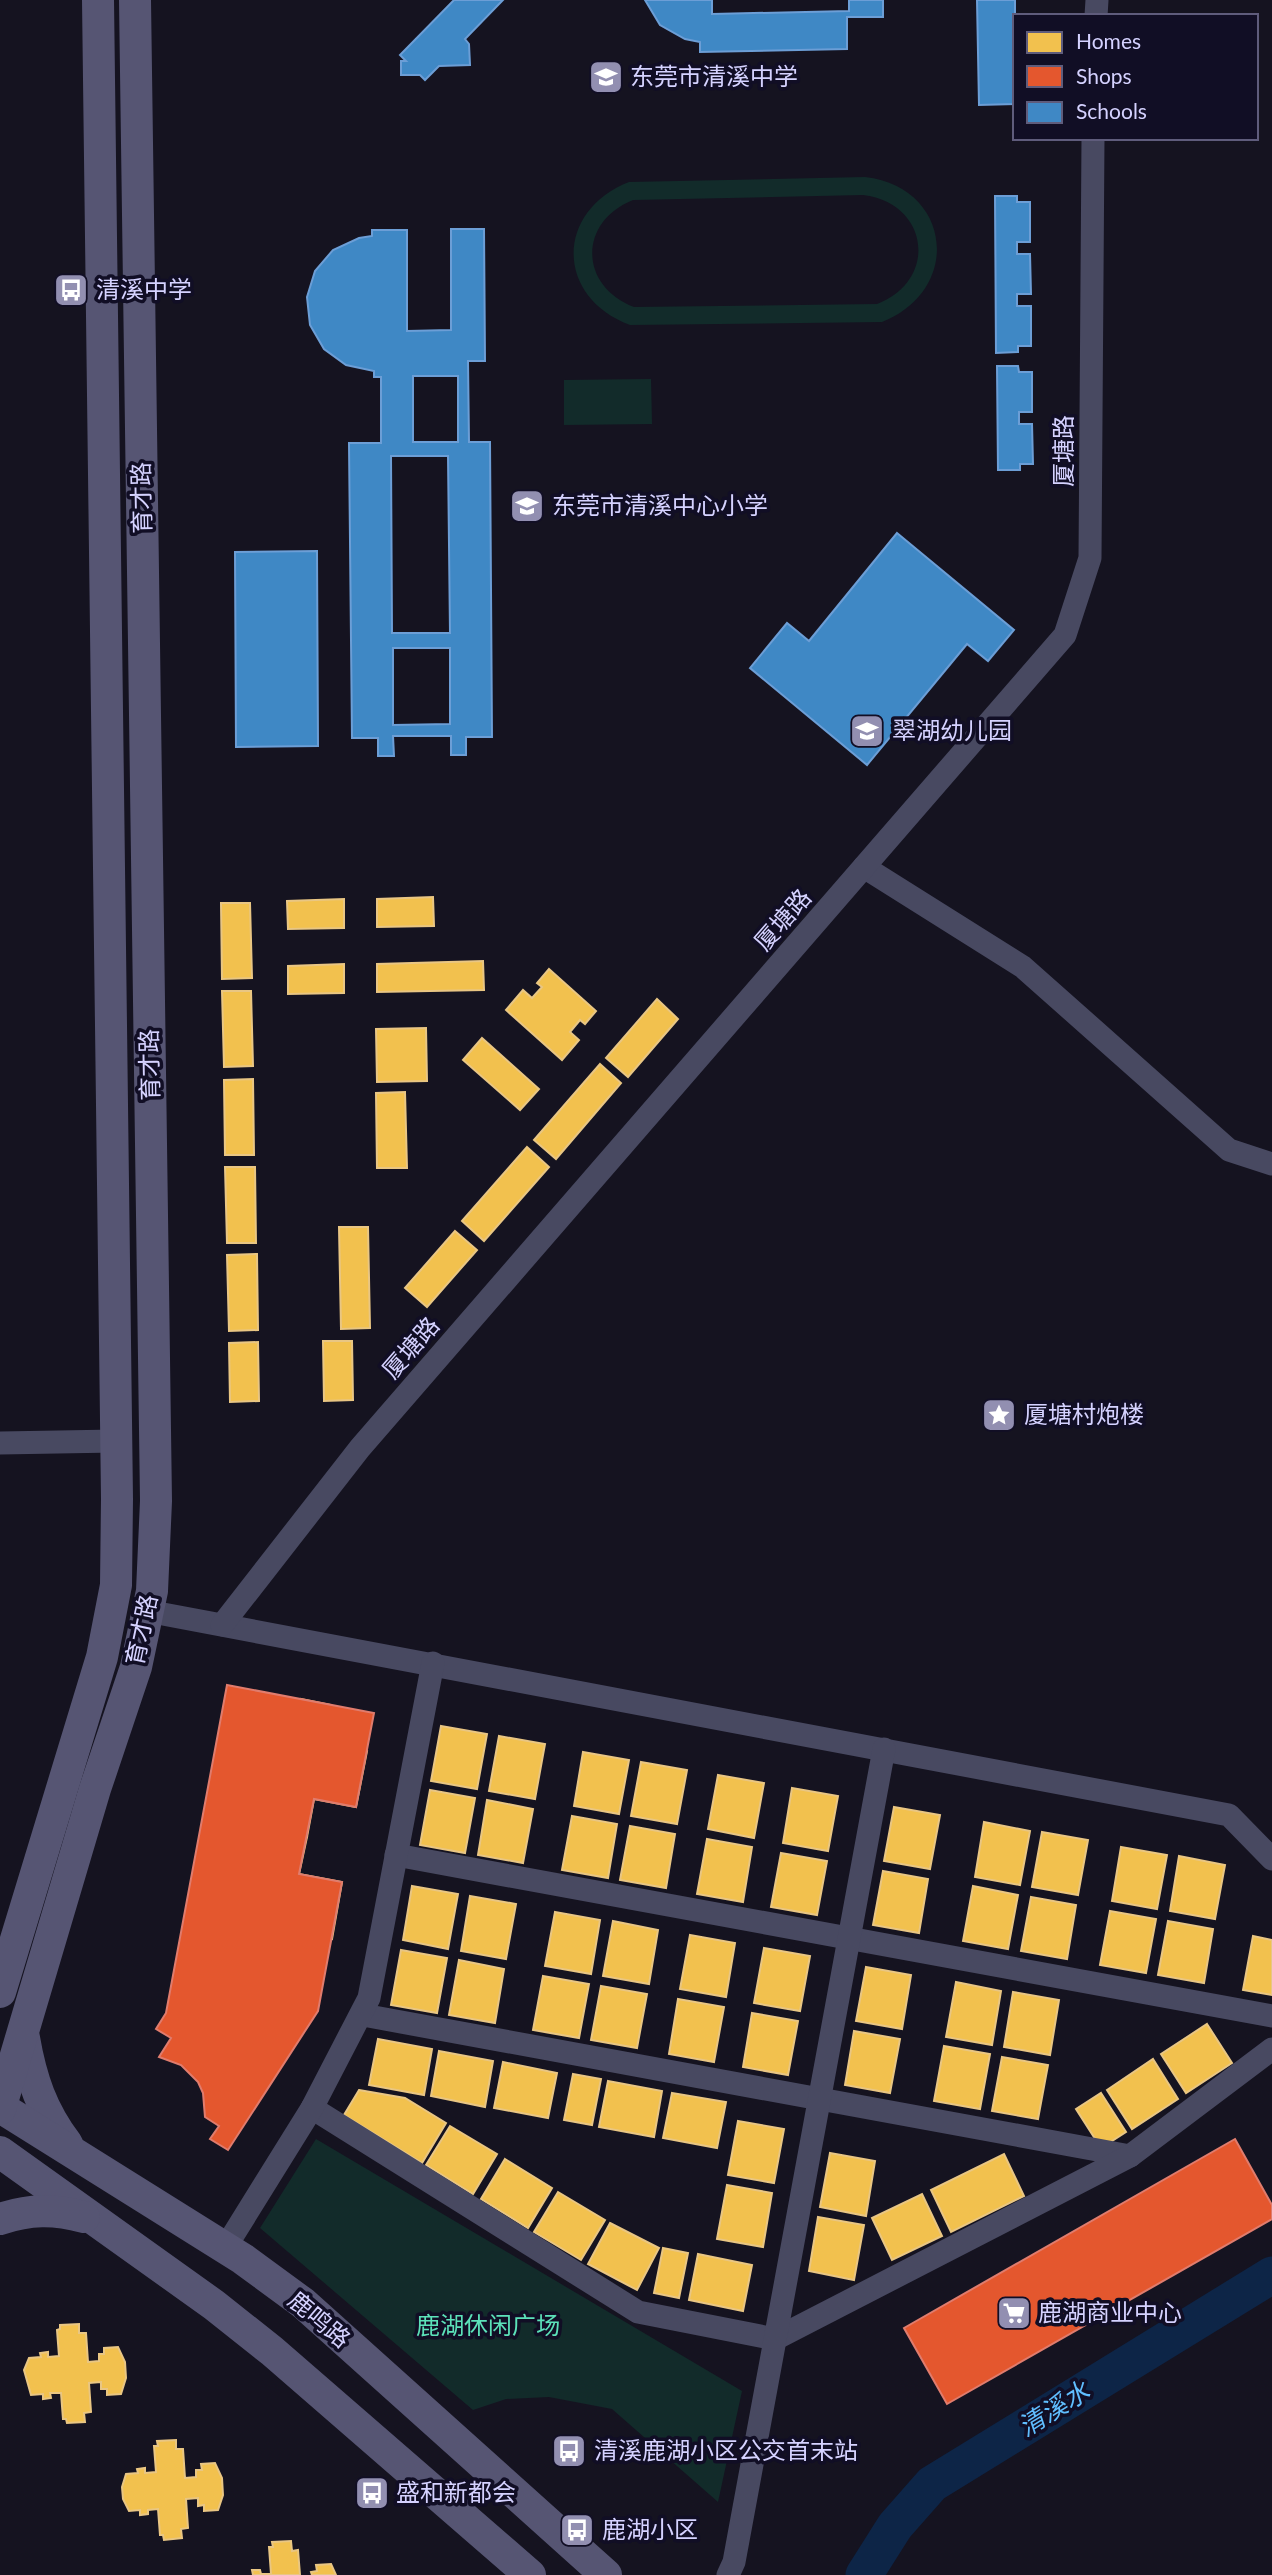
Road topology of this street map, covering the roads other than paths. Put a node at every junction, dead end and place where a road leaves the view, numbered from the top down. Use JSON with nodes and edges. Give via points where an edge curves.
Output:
{"nodes":[{"id":1,"x":98,"y":0,"type":"edge"},
{"id":2,"x":135,"y":0,"type":"edge"},
{"id":3,"x":1093,"y":140,"type":"edge"},
{"id":4,"x":864,"y":867,"type":"junction"},
{"id":5,"x":1272,"y":1164,"type":"edge"},
{"id":6,"x":117,"y":1441,"type":"junction"},
{"id":7,"x":0,"y":1443,"type":"edge"},
{"id":8,"x":147,"y":1611,"type":"junction"},
{"id":9,"x":222,"y":1625,"type":"junction"},
{"id":10,"x":433,"y":1663,"type":"junction"},
{"id":11,"x":884,"y":1749,"type":"junction"},
{"id":12,"x":396,"y":1855,"type":"junction"},
{"id":13,"x":1272,"y":1859,"type":"edge"},
{"id":14,"x":849,"y":1938,"type":"junction"},
{"id":15,"x":1,"y":1987,"type":"edge"},
{"id":16,"x":363,"y":2015,"type":"junction"},
{"id":17,"x":1272,"y":2016,"type":"edge"},
{"id":18,"x":23,"y":2033,"type":"junction"},
{"id":19,"x":1272,"y":2049,"type":"edge"},
{"id":20,"x":820,"y":2099,"type":"junction"},
{"id":21,"x":0,"y":2108,"type":"edge"},
{"id":22,"x":313,"y":2108,"type":"junction"},
{"id":23,"x":0,"y":2152,"type":"edge"},
{"id":24,"x":74,"y":2154,"type":"junction"},
{"id":25,"x":1130,"y":2156,"type":"junction"},
{"id":26,"x":0,"y":2219,"type":"edge"},
{"id":27,"x":92,"y":2219,"type":"junction"},
{"id":28,"x":225,"y":2248,"type":"junction"},
{"id":29,"x":775,"y":2339,"type":"junction"},
{"id":30,"x":530,"y":2575,"type":"edge"},
{"id":31,"x":606,"y":2575,"type":"edge"},
{"id":32,"x":728,"y":2575,"type":"edge"}],
"edges":[{"from":1,"to":6,"type":"main road","name":"育才路"},
{"from":2,"to":8,"type":"main road","name":"育才路","via":[[156,1501]]},
{"from":3,"to":4,"type":"street","name":"厦塘路","via":[[1090,558],[1065,635]]},
{"from":4,"to":5,"type":"street","via":[[1023,967],[1229,1150]]},
{"from":4,"to":9,"type":"street","name":"厦塘路","via":[[360,1448]]},
{"from":6,"to":7,"type":"street"},
{"from":6,"to":15,"type":"main road","name":"育才路","via":[[116,1585],[102,1657]]},
{"from":8,"to":9,"type":"street"},
{"from":8,"to":18,"type":"main road","name":"育才路","via":[[136,1667]]},
{"from":9,"to":10,"type":"street"},
{"from":10,"to":11,"type":"street"},
{"from":10,"to":12,"type":"street"},
{"from":11,"to":13,"type":"street","via":[[1229,1815]]},
{"from":11,"to":14,"type":"street"},
{"from":12,"to":14,"type":"street"},
{"from":12,"to":16,"type":"street"},
{"from":14,"to":17,"type":"street"},
{"from":14,"to":20,"type":"street"},
{"from":16,"to":20,"type":"street"},
{"from":16,"to":22,"type":"street"},
{"from":18,"to":21,"type":"main road","name":"育才路"},
{"from":18,"to":24,"type":"main road","via":[[37,2093],[48,2118]]},
{"from":19,"to":25,"type":"street"},
{"from":20,"to":25,"type":"street"},
{"from":20,"to":29,"type":"street"},
{"from":21,"to":24,"type":"main road","name":"鹿鸣路"},
{"from":22,"to":28,"type":"street"},
{"from":22,"to":29,"type":"street","via":[[638,2312]]},
{"from":23,"to":27,"type":"main road"},
{"from":24,"to":28,"type":"main road","name":"鹿鸣路"},
{"from":25,"to":29,"type":"street"},
{"from":26,"to":27,"type":"main road","via":[[55,2209]]},
{"from":27,"to":30,"type":"main road","via":[[272,2351]]},
{"from":28,"to":31,"type":"main road","name":"鹿鸣路","via":[[303,2303]]},
{"from":29,"to":32,"type":"street"}]}
